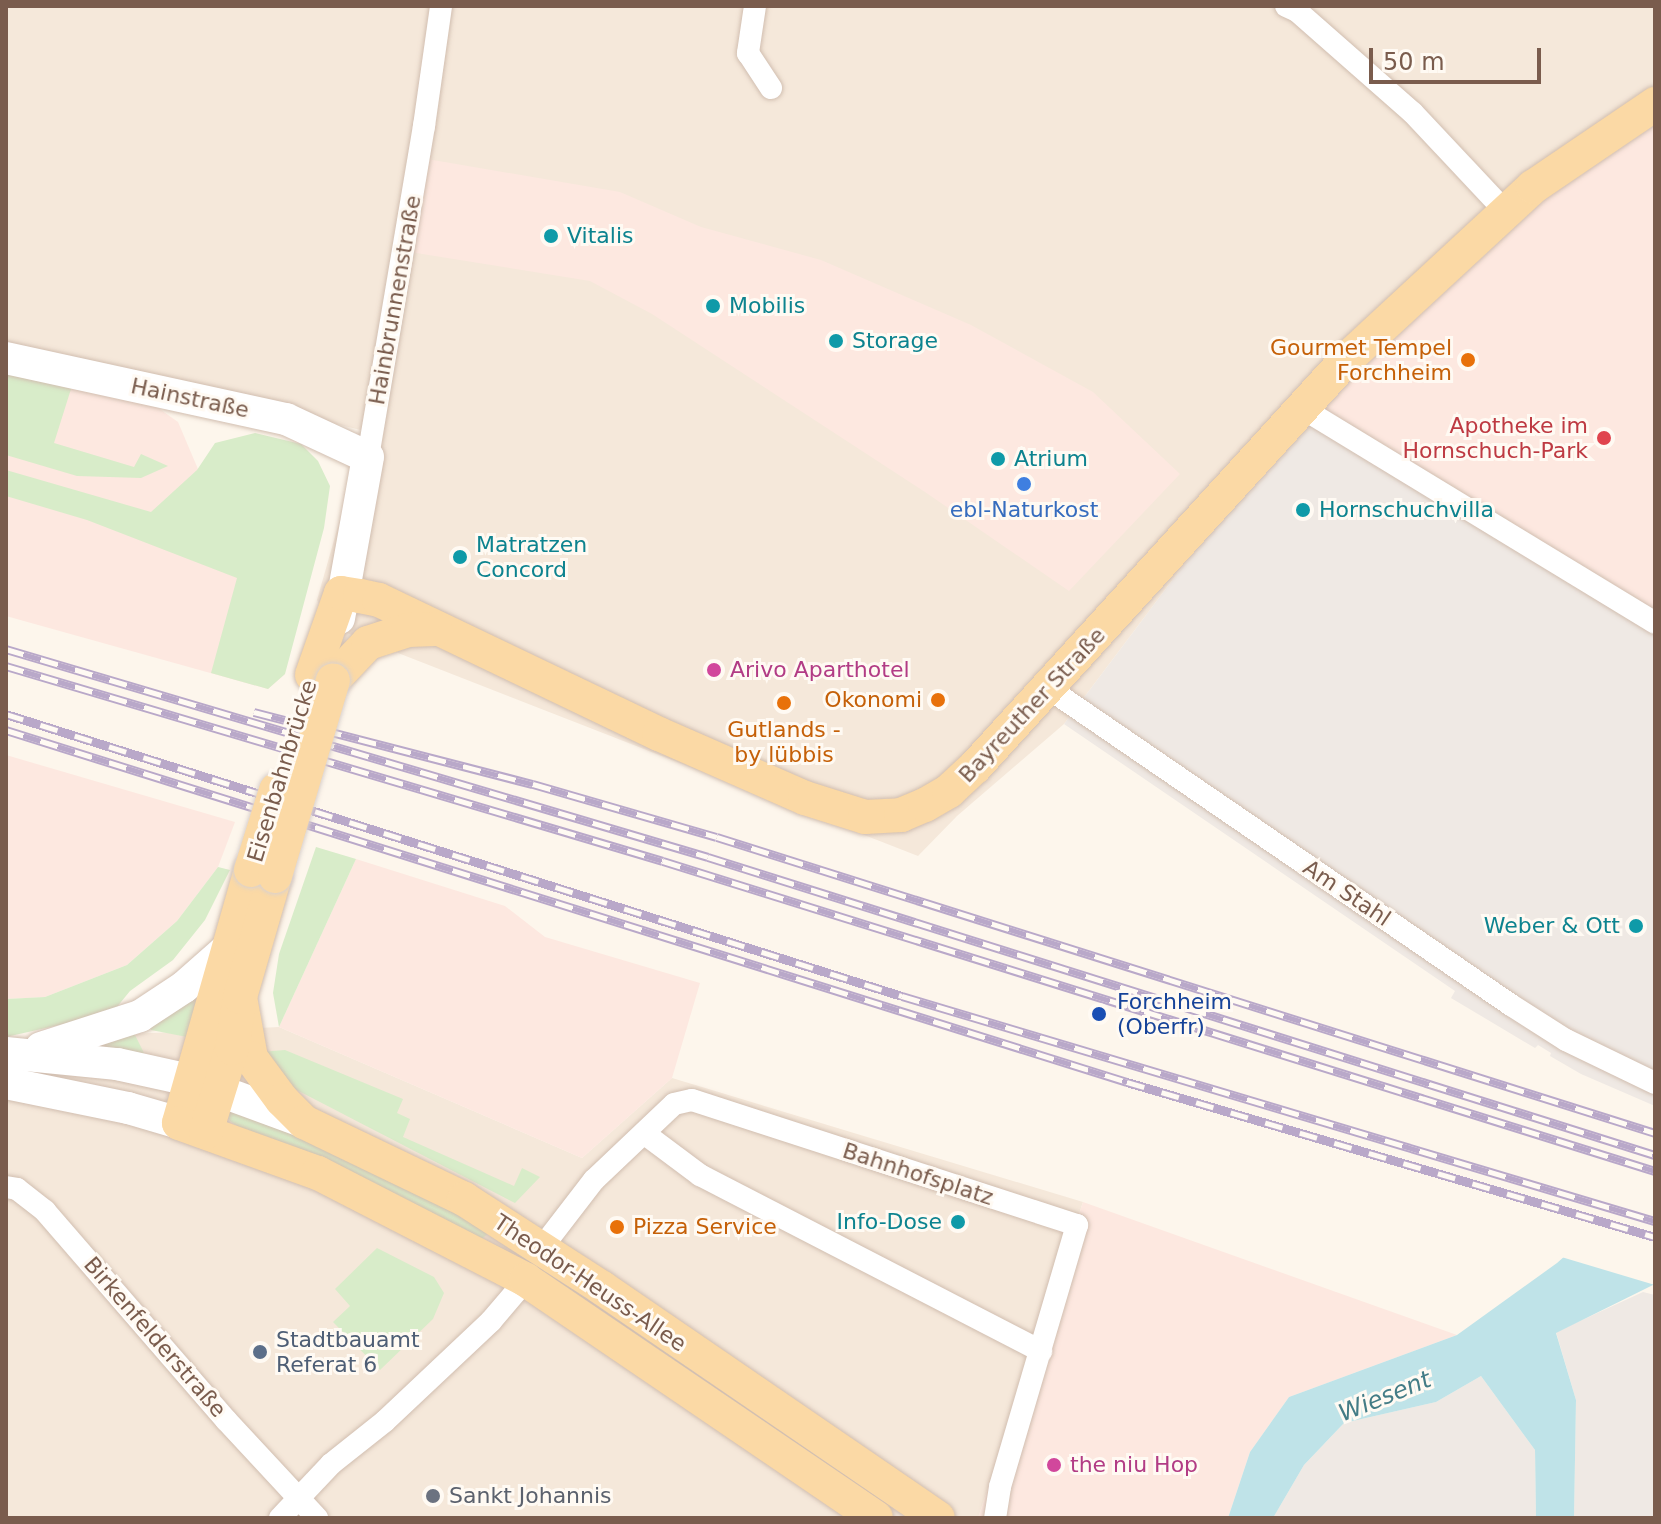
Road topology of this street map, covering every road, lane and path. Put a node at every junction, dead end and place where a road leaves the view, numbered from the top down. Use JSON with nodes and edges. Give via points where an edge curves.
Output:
{"nodes":[{"id":1,"x":441,"y":6,"type":"edge"},
{"id":2,"x":755,"y":6,"type":"edge"},
{"id":3,"x":1286,"y":6,"type":"edge"},
{"id":4,"x":771,"y":88,"type":"dead end"},
{"id":5,"x":1655,"y":104,"type":"edge"},
{"id":6,"x":1505,"y":211,"type":"junction"},
{"id":7,"x":6,"y":358,"type":"edge"},
{"id":8,"x":1302,"y":408,"type":"junction"},
{"id":9,"x":368,"y":457,"type":"junction"},
{"id":10,"x":341,"y":593,"type":"junction"},
{"id":11,"x":1655,"y":623,"type":"edge"},
{"id":12,"x":436,"y":629,"type":"junction"},
{"id":13,"x":323,"y":678,"type":"junction"},
{"id":14,"x":1048,"y":688,"type":"junction"},
{"id":15,"x":263,"y":873,"type":"junction"},
{"id":16,"x":226,"y":950,"type":"junction"},
{"id":17,"x":240,"y":997,"type":"junction"},
{"id":18,"x":14,"y":1053,"type":"edge"},
{"id":19,"x":6,"y":1083,"type":"edge"},
{"id":20,"x":1655,"y":1083,"type":"edge"},
{"id":21,"x":205,"y":1085,"type":"junction"},
{"id":22,"x":304,"y":1122,"type":"junction"},
{"id":23,"x":192,"y":1127,"type":"junction"},
{"id":24,"x":645,"y":1134,"type":"junction"},
{"id":25,"x":6,"y":1187,"type":"edge"},
{"id":26,"x":533,"y":1265,"type":"junction"},
{"id":27,"x":1041,"y":1351,"type":"junction"},
{"id":28,"x":300,"y":1496,"type":"junction"},
{"id":29,"x":280,"y":1518,"type":"edge"},
{"id":30,"x":317,"y":1518,"type":"edge"},
{"id":31,"x":876,"y":1518,"type":"edge"},
{"id":32,"x":938,"y":1518,"type":"edge"},
{"id":33,"x":995,"y":1518,"type":"edge"}],
"edges":[{"from":1,"to":9,"type":"street","name":"Hainbrunnenstraße"},
{"from":2,"to":4,"type":"street","via":[[748,53]]},
{"from":3,"to":6,"type":"street","via":[[1413,113]]},
{"from":5,"to":6,"type":"main road","name":"Bayreuther Straße"},
{"from":6,"to":8,"type":"main road","name":"Bayreuther Straße"},
{"from":7,"to":9,"type":"main road","name":"Hainstraße","via":[[286,419]]},
{"from":8,"to":11,"type":"street"},
{"from":8,"to":14,"type":"main road","name":"Bayreuther Straße"},
{"from":9,"to":10,"type":"main road","name":"Hainbrunnenstraße"},
{"from":10,"to":12,"type":"main road","name":"Bayreuther Straße","via":[[379,600]]},
{"from":10,"to":13,"type":"main road","name":"Eisenbahnbrücke"},
{"from":12,"to":13,"type":"main road","via":[[408,630],[368,643]]},
{"from":12,"to":14,"type":"main road","name":"Bayreuther Straße","via":[[805,798],[865,817],[901,815],[949,791]]},
{"from":13,"to":15,"type":"main road","name":"Eisenbahnbrücke","bridge":true},
{"from":14,"to":20,"type":"street","name":"Am Stahl","via":[[1522,1012]]},
{"from":15,"to":16,"type":"main road","name":"Eisenbahnbrücke"},
{"from":15,"to":17,"type":"main road","name":"Eisenbahnbrücke"},
{"from":16,"to":18,"type":"main road","via":[[140,1016],[65,1043]]},
{"from":16,"to":21,"type":"main road","name":"Eisenbahnbrücke"},
{"from":17,"to":21,"type":"main road","name":"Eisenbahnbrücke","via":[[234,1037]]},
{"from":17,"to":22,"type":"main road","via":[[246,1043],[265,1080]]},
{"from":18,"to":21,"type":"main road","name":"Theodor-Heuss-Allee","via":[[117,1064]]},
{"from":19,"to":23,"type":"main road"},
{"from":21,"to":22,"type":"main road","name":"Theodor-Heuss-Allee"},
{"from":21,"to":23,"type":"main road"},
{"from":22,"to":26,"type":"main road","name":"Theodor-Heuss-Allee","via":[[464,1199]]},
{"from":23,"to":26,"type":"main road","name":"Theodor-Heuss-Allee","via":[[318,1173]]},
{"from":24,"to":26,"type":"street","name":"Bahnhofsplatz","via":[[581,1192]]},
{"from":24,"to":27,"type":"street","via":[[700,1175]]},
{"from":24,"to":27,"type":"street","name":"Bahnhofsplatz","via":[[674,1104],[692,1100],[1077,1225]]},
{"from":25,"to":28,"type":"street","name":"Birkenfelderstraße","via":[[17,1189],[45,1211],[226,1420]]},
{"from":26,"to":28,"type":"street","name":"Bahnhofsplatz","via":[[491,1321]]},
{"from":26,"to":31,"type":"main road","name":"Theodor-Heuss-Allee"},
{"from":26,"to":32,"type":"main road","name":"Theodor-Heuss-Allee"},
{"from":27,"to":33,"type":"street","name":"Bahnhofsplatz"},
{"from":28,"to":29,"type":"street","name":"Bahnhofsplatz"},
{"from":28,"to":30,"type":"street","name":"Birkenfelderstraße"}]}
